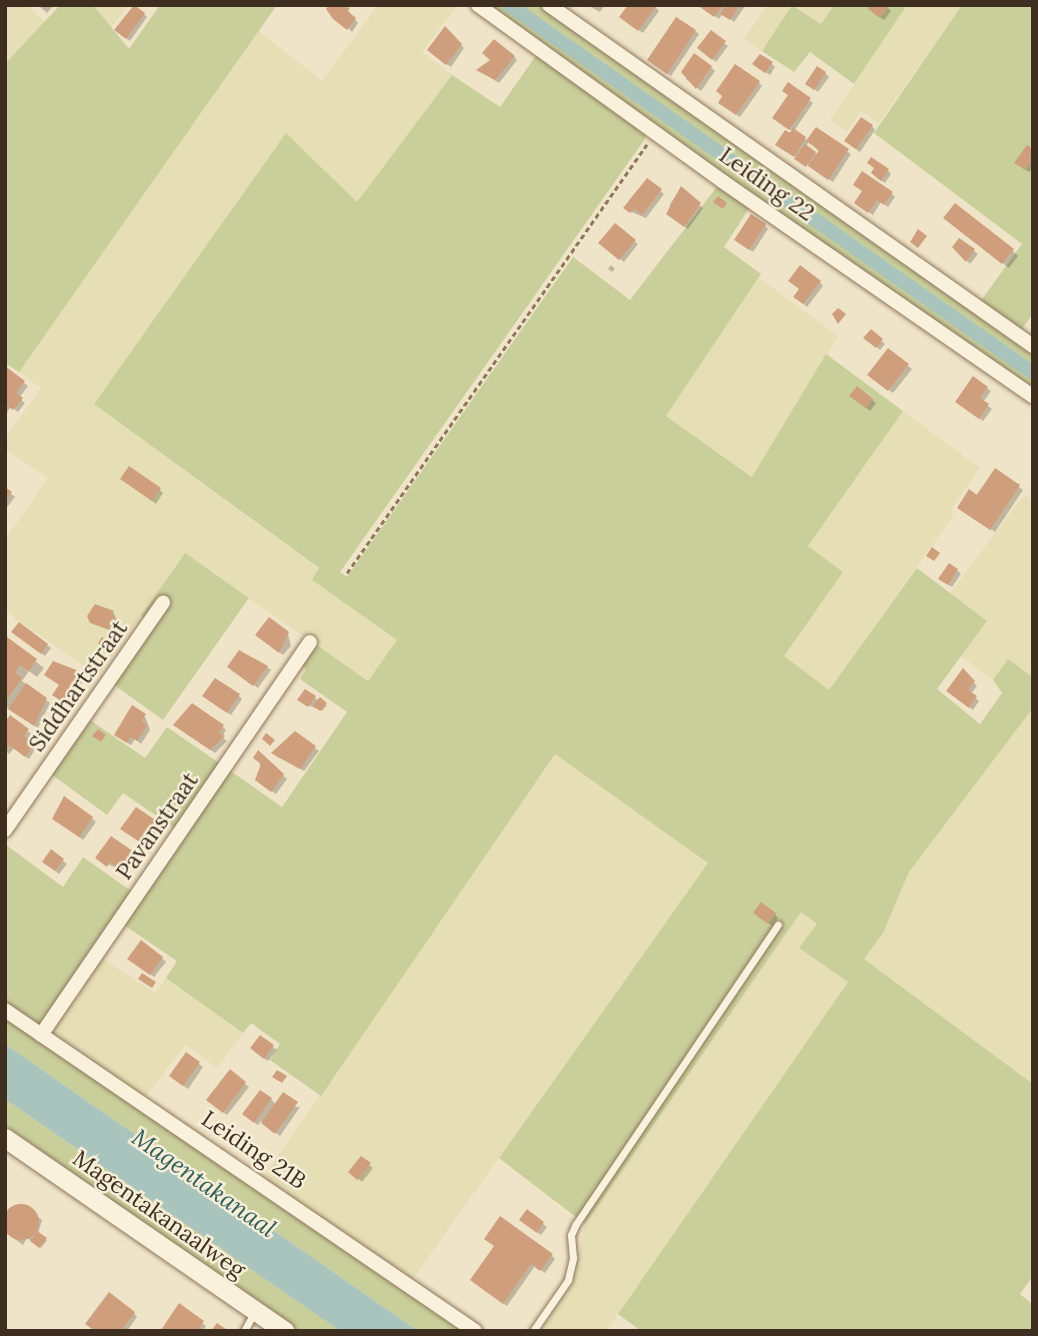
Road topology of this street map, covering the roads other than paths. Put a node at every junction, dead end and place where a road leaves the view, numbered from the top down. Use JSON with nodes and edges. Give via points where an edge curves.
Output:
{"nodes":[{"id":1,"x":478,"y":5,"type":"edge"},
{"id":2,"x":549,"y":5,"type":"edge"},
{"id":3,"x":1033,"y":345,"type":"edge"},
{"id":4,"x":1033,"y":396,"type":"edge"},
{"id":5,"x":163,"y":603,"type":"dead end"},
{"id":6,"x":310,"y":642,"type":"dead end"},
{"id":7,"x":5,"y":830,"type":"edge"},
{"id":8,"x":778,"y":925,"type":"dead end"},
{"id":9,"x":5,"y":1010,"type":"edge"},
{"id":10,"x":41,"y":1035,"type":"junction"},
{"id":11,"x":5,"y":1138,"type":"edge"},
{"id":12,"x":256,"y":1311,"type":"junction"},
{"id":13,"x":244,"y":1331,"type":"edge"},
{"id":14,"x":285,"y":1331,"type":"edge"},
{"id":15,"x":475,"y":1331,"type":"edge"},
{"id":16,"x":533,"y":1331,"type":"edge"}],
"edges":[{"from":1,"to":4,"type":"street","name":"Leiding 22"},
{"from":2,"to":3,"type":"street","name":"Leiding 22"},
{"from":5,"to":7,"type":"street","name":"Siddhartstraat"},
{"from":6,"to":10,"type":"street","name":"Pavanstraat"},
{"from":8,"to":16,"type":"lane","via":[[576,1224],[568,1280]]},
{"from":9,"to":10,"type":"street","name":"Leiding 21B"},
{"from":10,"to":15,"type":"street","name":"Leiding 21B"},
{"from":11,"to":12,"type":"street","name":"Magentakanaalweg"},
{"from":12,"to":13,"type":"lane"},
{"from":12,"to":14,"type":"street","name":"Magentakanaalweg"}]}
